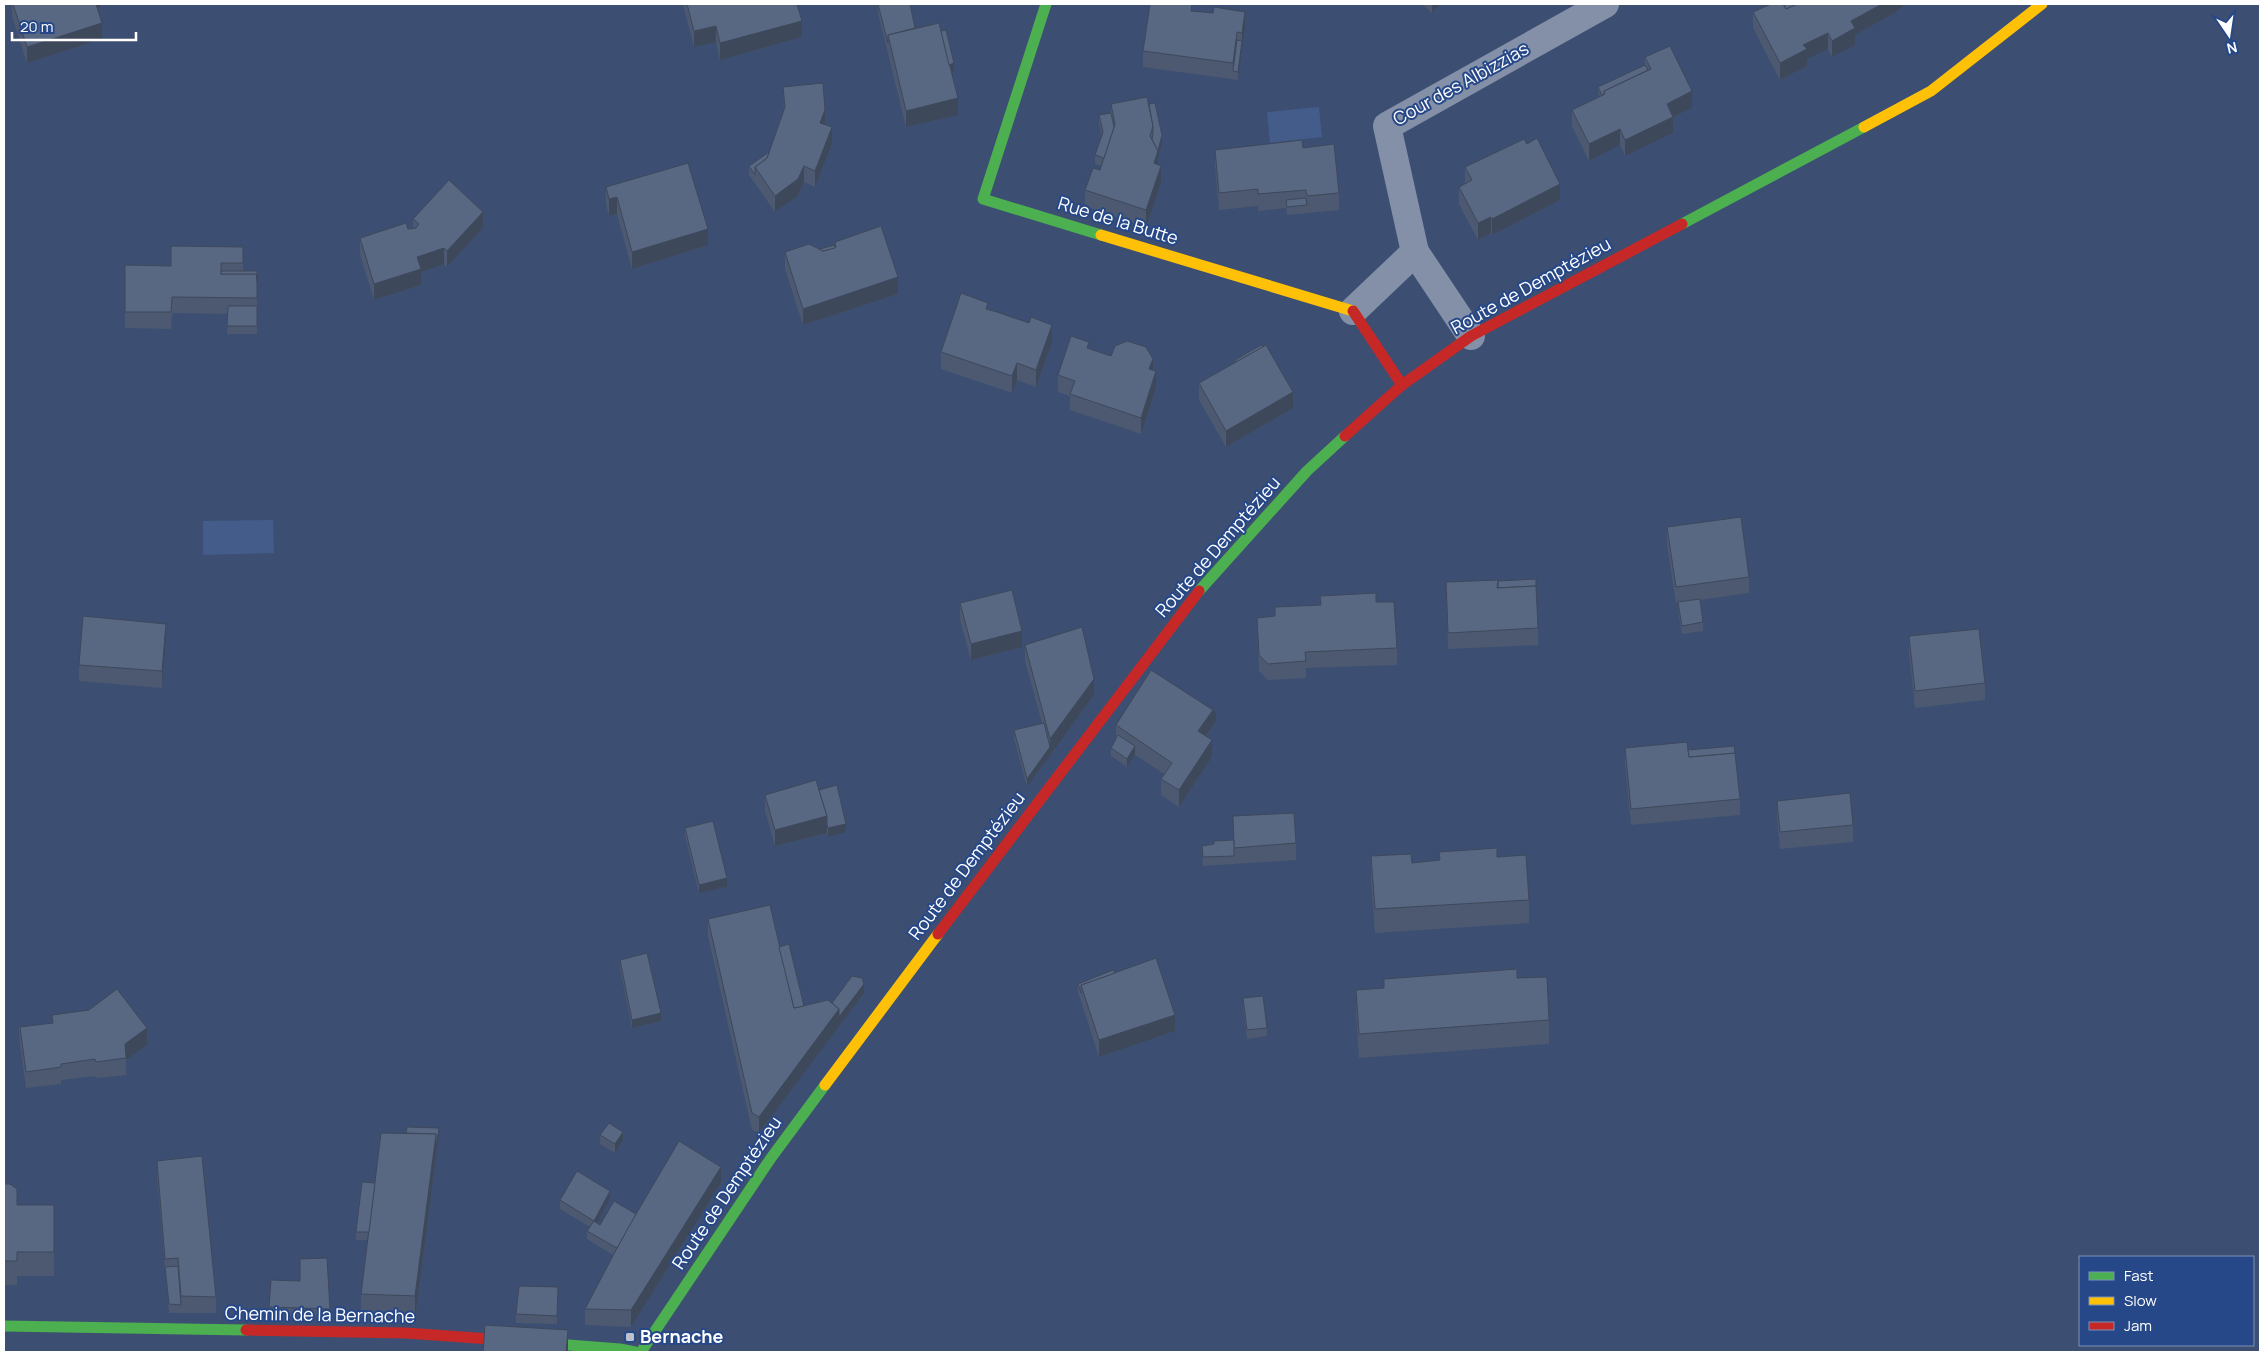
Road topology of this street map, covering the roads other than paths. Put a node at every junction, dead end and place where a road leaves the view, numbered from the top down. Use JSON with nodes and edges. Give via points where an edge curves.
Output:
{"nodes":[{"id":1,"x":1046,"y":4,"type":"edge"},
{"id":2,"x":1605,"y":4,"type":"edge"},
{"id":3,"x":2042,"y":4,"type":"edge"},
{"id":4,"x":1415,"y":252,"type":"junction"},
{"id":5,"x":1353,"y":311,"type":"junction"},
{"id":6,"x":1471,"y":336,"type":"junction"},
{"id":7,"x":1402,"y":385,"type":"junction"},
{"id":8,"x":4,"y":1326,"type":"edge"},
{"id":9,"x":635,"y":1352,"type":"edge"},
{"id":10,"x":641,"y":1352,"type":"edge"}],
"edges":[{"from":1,"to":5,"type":"street","name":"Rue de la Butte","via":[[983,199]]},
{"from":2,"to":4,"type":"street","name":"Cour des Albizzias","via":[[1387,126]]},
{"from":3,"to":6,"type":"street","name":"Route de Demptézieu","via":[[1931,91]]},
{"from":4,"to":5,"type":"street"},
{"from":4,"to":6,"type":"street","name":"Cour des Albizzias"},
{"from":5,"to":7,"type":"street"},
{"from":6,"to":7,"type":"street","name":"Route de Demptézieu"},
{"from":7,"to":10,"type":"street","name":"Route de Demptézieu","via":[[1307,471],[1193,598],[777,1150]]},
{"from":8,"to":9,"type":"street","name":"Chemin de la Bernache","via":[[406,1334]]}]}
